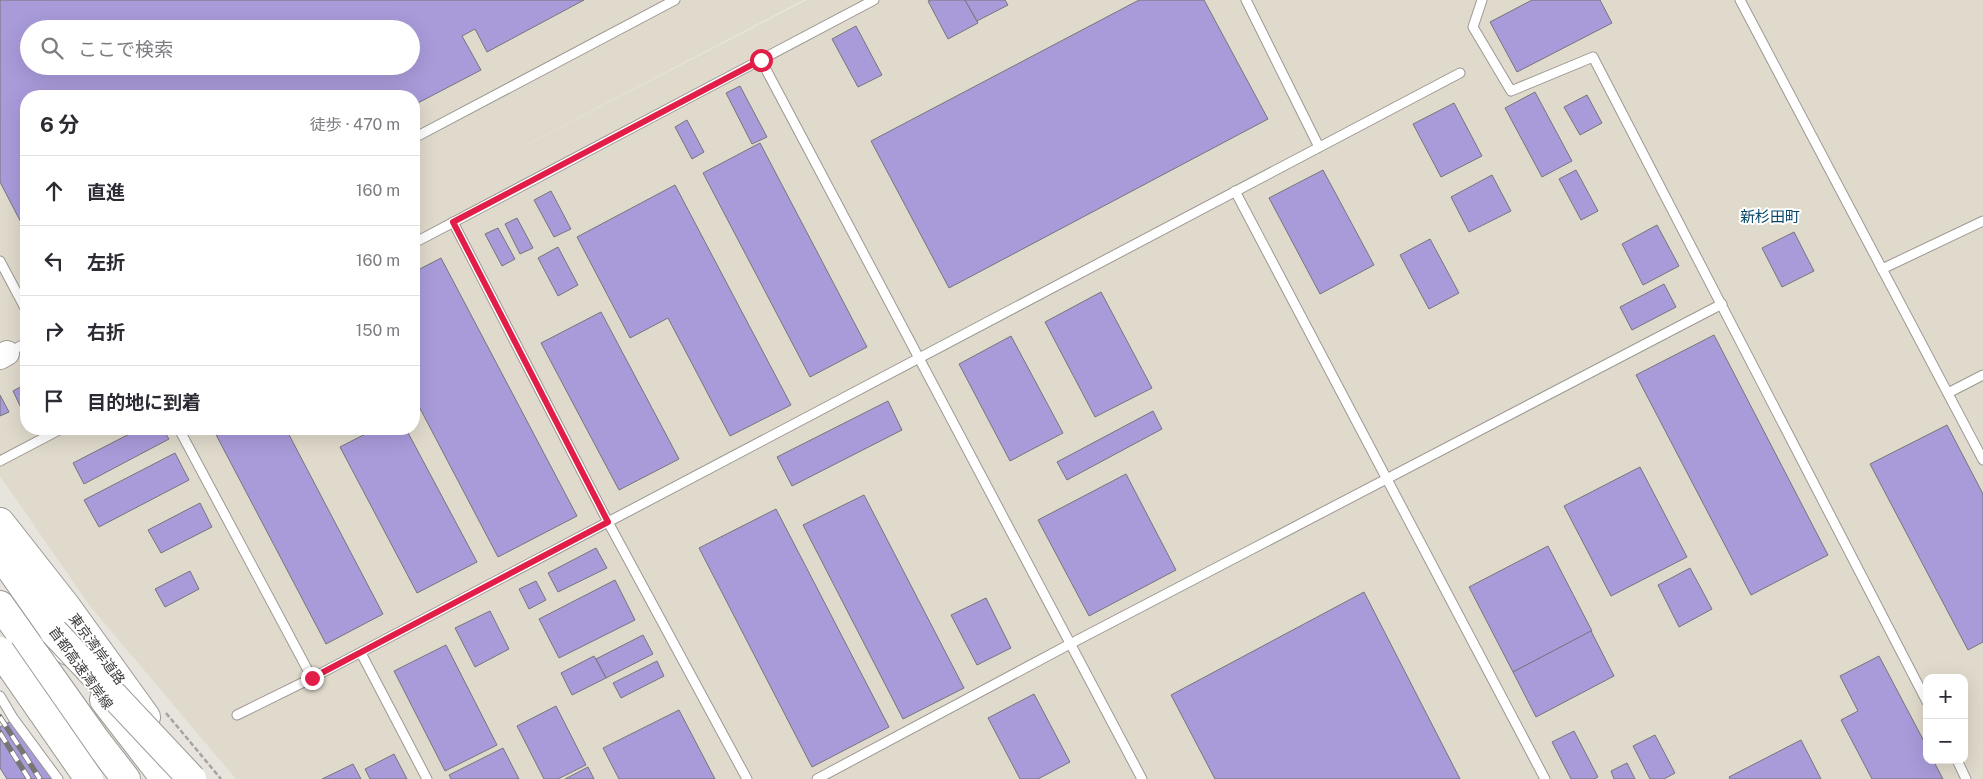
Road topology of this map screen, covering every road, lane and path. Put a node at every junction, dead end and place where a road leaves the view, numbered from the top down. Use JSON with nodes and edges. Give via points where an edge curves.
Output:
{"nodes":[{"id":1,"x":675,"y":0,"type":"edge"},
{"id":2,"x":874,"y":0,"type":"edge"},
{"id":3,"x":1246,"y":0,"type":"edge"},
{"id":4,"x":1482,"y":0,"type":"edge"},
{"id":5,"x":1740,"y":0,"type":"edge"},
{"id":6,"x":761,"y":60,"type":"junction"},
{"id":7,"x":1460,"y":74,"type":"dead end"},
{"id":8,"x":420,"y":135,"type":"edge"},
{"id":9,"x":1319,"y":146,"type":"junction"},
{"id":10,"x":1235,"y":191,"type":"junction"},
{"id":11,"x":1983,"y":221,"type":"edge"},
{"id":12,"x":453,"y":222,"type":"junction"},
{"id":13,"x":420,"y":240,"type":"edge"},
{"id":14,"x":0,"y":261,"type":"edge"},
{"id":15,"x":1882,"y":269,"type":"junction"},
{"id":16,"x":20,"y":299,"type":"edge"},
{"id":17,"x":1722,"y":304,"type":"junction"},
{"id":18,"x":918,"y":358,"type":"junction"},
{"id":19,"x":1983,"y":375,"type":"edge"},
{"id":20,"x":1948,"y":393,"type":"junction"},
{"id":21,"x":50,"y":435,"type":"edge"},
{"id":22,"x":182,"y":435,"type":"edge"},
{"id":23,"x":1983,"y":460,"type":"edge"},
{"id":24,"x":0,"y":461,"type":"edge"},
{"id":25,"x":1386,"y":478,"type":"junction"},
{"id":26,"x":0,"y":522,"type":"edge"},
{"id":27,"x":608,"y":522,"type":"junction"},
{"id":28,"x":0,"y":554,"type":"edge"},
{"id":29,"x":0,"y":605,"type":"edge"},
{"id":30,"x":54,"y":632,"type":"junction"},
{"id":31,"x":0,"y":634,"type":"edge"},
{"id":32,"x":1070,"y":644,"type":"junction"},
{"id":33,"x":361,"y":653,"type":"junction"},
{"id":34,"x":5,"y":658,"type":"edge"},
{"id":35,"x":312,"y":678,"type":"junction"},
{"id":36,"x":1923,"y":694,"type":"edge"},
{"id":37,"x":0,"y":696,"type":"edge"},
{"id":38,"x":38,"y":706,"type":"junction"},
{"id":39,"x":237,"y":715,"type":"dead end"},
{"id":40,"x":1959,"y":764,"type":"edge"},
{"id":41,"x":58,"y":779,"type":"edge"},
{"id":42,"x":89,"y":779,"type":"edge"},
{"id":43,"x":101,"y":779,"type":"edge"},
{"id":44,"x":126,"y":779,"type":"edge"},
{"id":45,"x":165,"y":779,"type":"edge"},
{"id":46,"x":192,"y":779,"type":"edge"},
{"id":47,"x":427,"y":779,"type":"edge"},
{"id":48,"x":747,"y":779,"type":"edge"},
{"id":49,"x":817,"y":779,"type":"edge"},
{"id":50,"x":1142,"y":779,"type":"edge"},
{"id":51,"x":1545,"y":779,"type":"edge"},
{"id":52,"x":1966,"y":779,"type":"edge"}],
"edges":[{"from":1,"to":8,"type":"lane"},
{"from":2,"to":6,"type":"lane"},
{"from":3,"to":9,"type":"lane"},
{"from":4,"to":17,"type":"lane","via":[[1472,27],[1511,91],[1593,57]]},
{"from":5,"to":15,"type":"lane"},
{"from":6,"to":12,"type":"lane"},
{"from":6,"to":18,"type":"lane"},
{"from":7,"to":9,"type":"lane"},
{"from":9,"to":10,"type":"lane"},
{"from":10,"to":18,"type":"lane"},
{"from":10,"to":25,"type":"lane"},
{"from":11,"to":15,"type":"lane"},
{"from":12,"to":13,"type":"lane"},
{"from":12,"to":27,"type":"lane"},
{"from":14,"to":16,"type":"lane"},
{"from":15,"to":20,"type":"lane"},
{"from":17,"to":25,"type":"lane"},
{"from":17,"to":36,"type":"lane"},
{"from":18,"to":27,"type":"lane"},
{"from":18,"to":32,"type":"lane"},
{"from":19,"to":20,"type":"lane"},
{"from":20,"to":23,"type":"lane"},
{"from":21,"to":24,"type":"lane"},
{"from":22,"to":35,"type":"lane"},
{"from":25,"to":32,"type":"lane"},
{"from":25,"to":51,"type":"lane"},
{"from":26,"to":46,"type":"highway","name":"東京湾岸道路","via":[[66,606]]},
{"from":27,"to":33,"type":"lane"},
{"from":27,"to":48,"type":"lane"},
{"from":28,"to":30,"type":"highway","name":"首都高速湾岸線"},
{"from":29,"to":44,"type":"highway"},
{"from":30,"to":45,"type":"highway","name":"首都高速湾岸線","bridge":true},
{"from":30,"to":46,"type":"highway","bridge":true},
{"from":31,"to":34,"type":"highway"},
{"from":32,"to":49,"type":"lane"},
{"from":32,"to":50,"type":"lane"},
{"from":33,"to":35,"type":"lane"},
{"from":33,"to":47,"type":"lane"},
{"from":34,"to":38,"type":"highway","bridge":true},
{"from":34,"to":43,"type":"highway"},
{"from":35,"to":39,"type":"lane"},
{"from":37,"to":41,"type":"lane"},
{"from":38,"to":42,"type":"highway","bridge":true},
{"from":38,"to":43,"type":"highway","bridge":true,"via":[[58,722]]},
{"from":40,"to":52,"type":"lane"}]}
